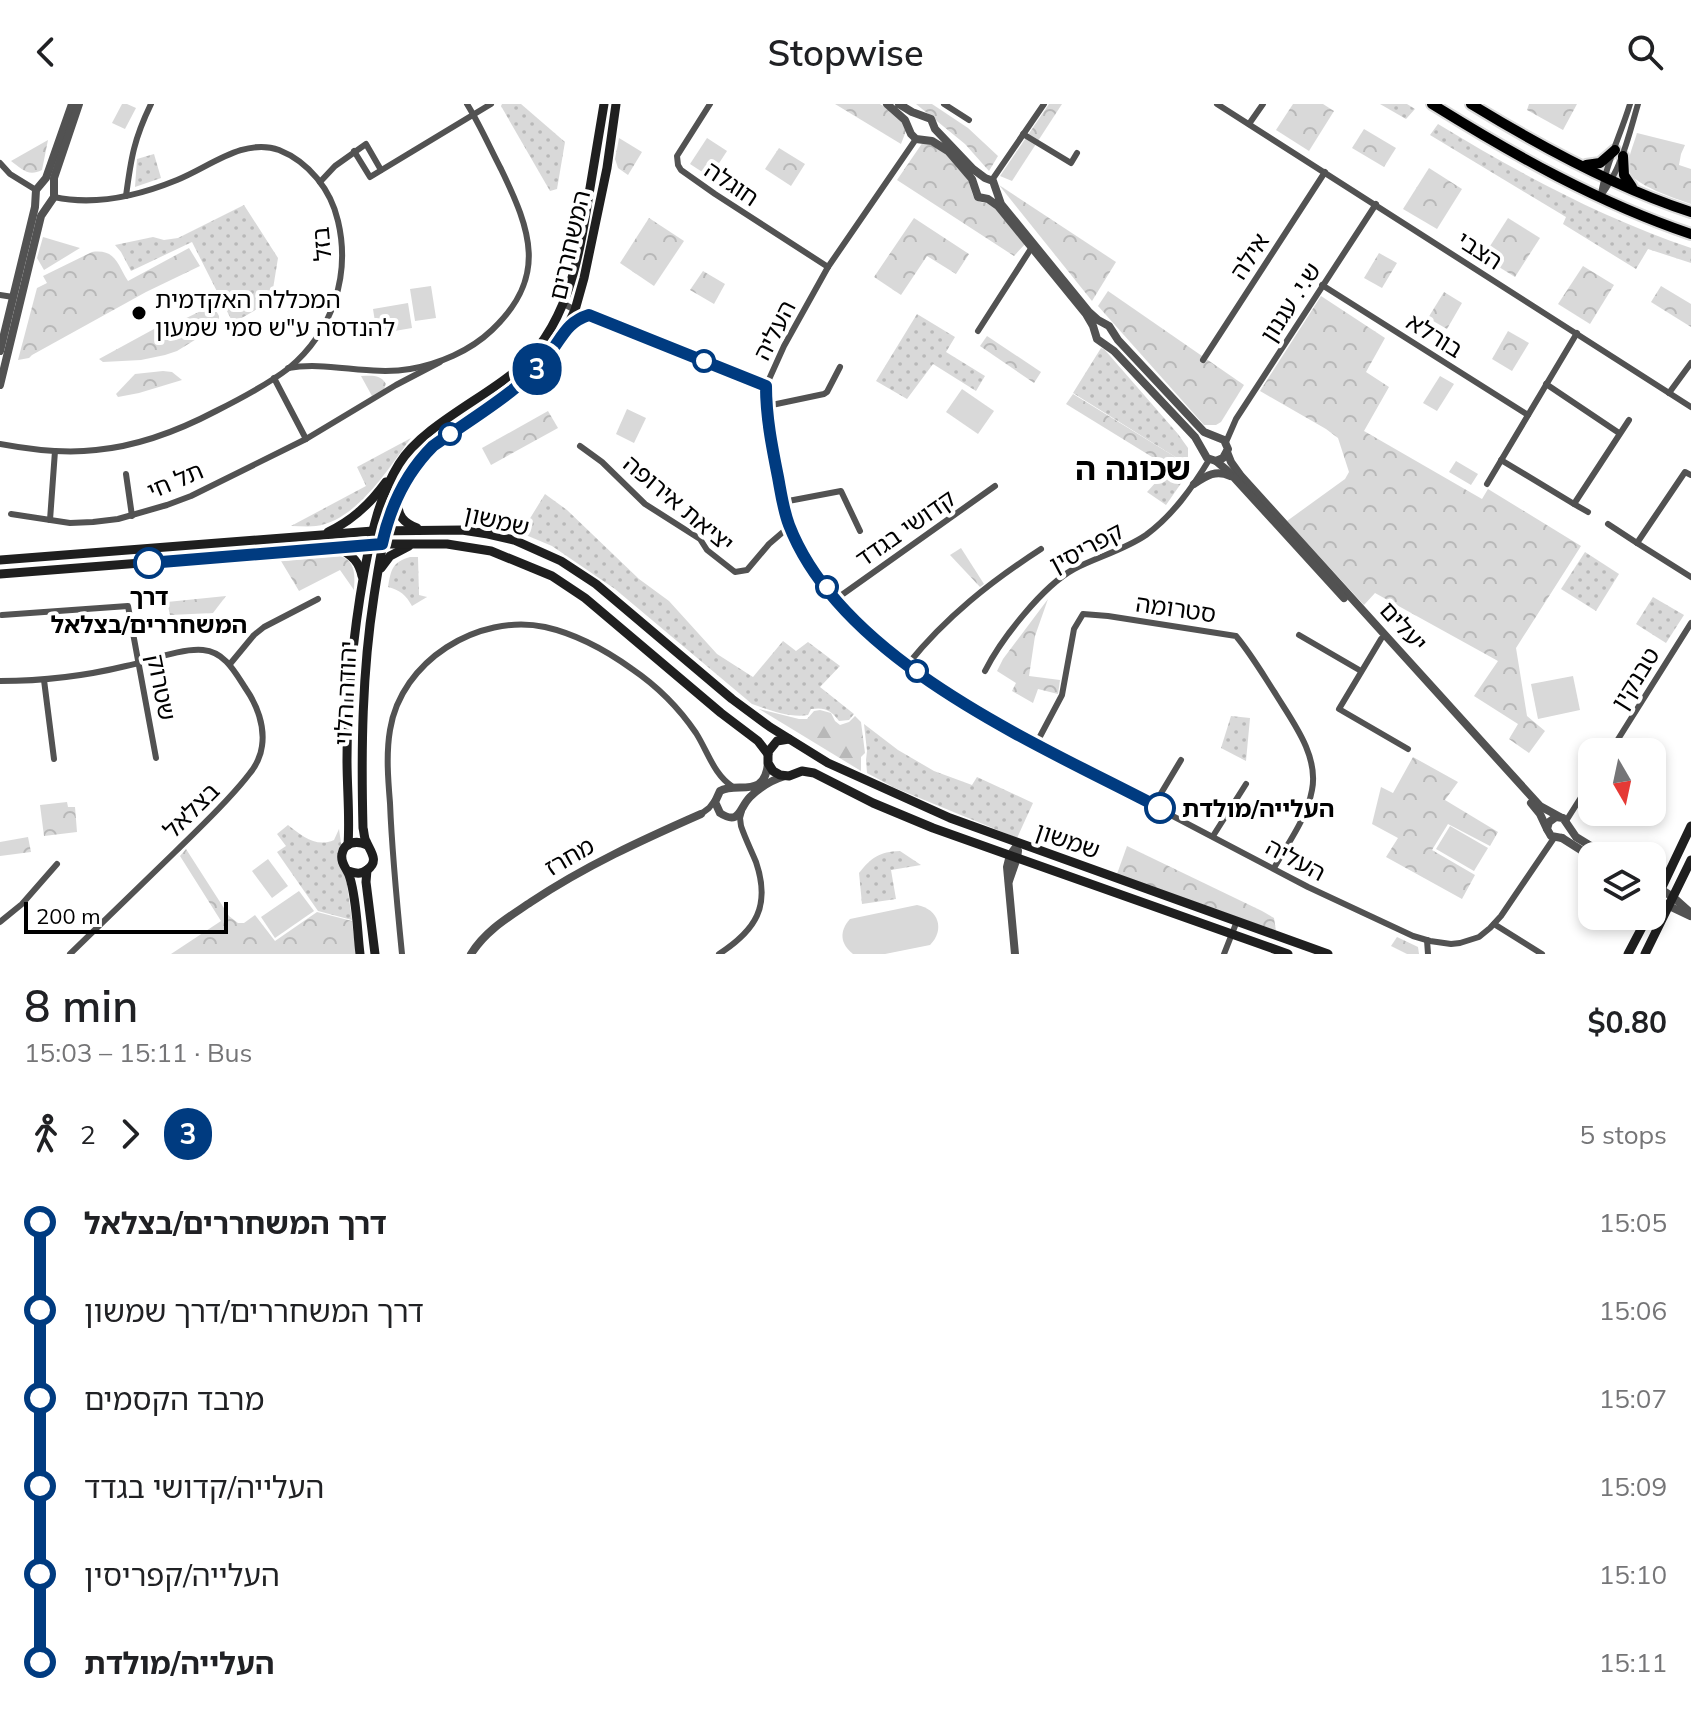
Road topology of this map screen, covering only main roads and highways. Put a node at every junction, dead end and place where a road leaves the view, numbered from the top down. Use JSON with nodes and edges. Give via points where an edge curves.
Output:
{"nodes":[{"id":1,"x":604,"y":104,"type":"edge"},
{"id":2,"x":616,"y":104,"type":"edge"},
{"id":3,"x":1471,"y":104,"type":"edge"},
{"id":4,"x":1481,"y":104,"type":"edge"},
{"id":5,"x":1437,"y":105,"type":"edge"},
{"id":6,"x":1491,"y":117,"type":"junction"},
{"id":7,"x":1583,"y":166,"type":"junction"},
{"id":8,"x":1636,"y":191,"type":"junction"},
{"id":9,"x":1691,"y":212,"type":"edge"},
{"id":10,"x":1691,"y":234,"type":"edge"},
{"id":11,"x":589,"y":315,"type":"road end"},
{"id":12,"x":567,"y":327,"type":"junction"},
{"id":13,"x":400,"y":463,"type":"junction"},
{"id":14,"x":398,"y":498,"type":"junction"},
{"id":15,"x":385,"y":530,"type":"junction"},
{"id":16,"x":424,"y":530,"type":"junction"},
{"id":17,"x":373,"y":531,"type":"junction"},
{"id":18,"x":315,"y":536,"type":"junction"},
{"id":19,"x":421,"y":543,"type":"junction"},
{"id":20,"x":382,"y":544,"type":"junction"},
{"id":21,"x":369,"y":545,"type":"junction"},
{"id":22,"x":337,"y":548,"type":"junction"},
{"id":23,"x":0,"y":560,"type":"edge"},
{"id":24,"x":0,"y":574,"type":"edge"},
{"id":25,"x":378,"y":575,"type":"junction"},
{"id":26,"x":363,"y":579,"type":"junction"},
{"id":27,"x":789,"y":739,"type":"junction"},
{"id":28,"x":801,"y":746,"type":"junction"},
{"id":29,"x":768,"y":759,"type":"junction"},
{"id":30,"x":797,"y":772,"type":"junction"},
{"id":31,"x":1691,"y":826,"type":"edge"},
{"id":32,"x":348,"y":845,"type":"junction"},
{"id":33,"x":367,"y":845,"type":"junction"},
{"id":34,"x":1691,"y":860,"type":"edge"},
{"id":35,"x":367,"y":870,"type":"junction"},
{"id":36,"x":348,"y":871,"type":"junction"},
{"id":37,"x":1666,"y":874,"type":"edge"},
{"id":38,"x":1641,"y":930,"type":"edge"},
{"id":39,"x":360,"y":954,"type":"edge"},
{"id":40,"x":375,"y":954,"type":"edge"},
{"id":41,"x":1288,"y":954,"type":"edge"},
{"id":42,"x":1328,"y":954,"type":"edge"},
{"id":43,"x":1628,"y":954,"type":"edge"},
{"id":44,"x":1645,"y":954,"type":"edge"}],
"edges":[{"from":1,"to":13,"type":"main road","name":"המשחררים","via":[[582,241],[564,304],[545,339],[525,363],[416,443]]},
{"from":2,"to":12,"type":"main road","name":"המשחררים","via":[[584,278]]},
{"from":3,"to":6,"type":"highway"},
{"from":4,"to":6,"type":"highway"},
{"from":5,"to":10,"type":"highway","via":[[1502,147],[1600,197]]},
{"from":6,"to":7,"type":"highway"},
{"from":7,"to":8,"type":"highway"},
{"from":7,"to":8,"type":"highway","via":[[1619,153],[1624,175]]},
{"from":8,"to":9,"type":"highway"},
{"from":11,"to":12,"type":"main road"},
{"from":12,"to":14,"type":"main road","name":"המשחררים","via":[[534,372],[418,461]]},
{"from":13,"to":17,"type":"main road","name":"המשחררים"},
{"from":13,"to":18,"type":"main road","via":[[362,511]]},
{"from":14,"to":15,"type":"main road","name":"המשחררים"},
{"from":14,"to":16,"type":"main road","via":[[401,517]]},
{"from":15,"to":16,"type":"main road","name":"שמשון"},
{"from":15,"to":17,"type":"main road","name":"שמשון"},
{"from":15,"to":20,"type":"main road","name":"המשחררים"},
{"from":16,"to":27,"type":"main road","name":"שמשון","via":[[488,534],[561,561]]},
{"from":17,"to":18,"type":"main road"},
{"from":17,"to":21,"type":"main road","name":"המשחררים"},
{"from":18,"to":23,"type":"main road"},
{"from":19,"to":20,"type":"main road","name":"שמשון"},
{"from":19,"to":25,"type":"main road","via":[[397,551]]},
{"from":19,"to":29,"type":"main road","name":"שמשון","via":[[491,551],[552,576],[758,741]]},
{"from":20,"to":21,"type":"main road"},
{"from":20,"to":25,"type":"main road","name":"יהודה הלוי"},
{"from":21,"to":22,"type":"main road"},
{"from":21,"to":26,"type":"main road","name":"יהודה הלוי"},
{"from":22,"to":24,"type":"main road"},
{"from":22,"to":26,"type":"main road","via":[[355,559]]},
{"from":25,"to":33,"type":"main road","name":"יהודה הלוי","via":[[362,714]]},
{"from":26,"to":32,"type":"main road","name":"יהודה הלוי","via":[[349,699]]},
{"from":27,"to":28,"type":"main road"},
{"from":27,"to":29,"type":"main road","via":[[775,742]]},
{"from":28,"to":30,"type":"main road","via":[[804,760]]},
{"from":28,"to":42,"type":"main road","name":"שמשון","via":[[907,800],[1018,844]]},
{"from":29,"to":30,"type":"main road","via":[[775,772]]},
{"from":30,"to":41,"type":"main road","name":"שמשון","via":[[814,773],[902,816]]},
{"from":31,"to":37,"type":"main road"},
{"from":32,"to":33,"type":"main road"},
{"from":32,"to":36,"type":"main road","via":[[341,860]]},
{"from":33,"to":35,"type":"main road","via":[[373,858]]},
{"from":34,"to":44,"type":"main road"},
{"from":35,"to":36,"type":"main road"},
{"from":35,"to":40,"type":"main road"},
{"from":36,"to":39,"type":"main road"},
{"from":38,"to":43,"type":"main road"}]}
